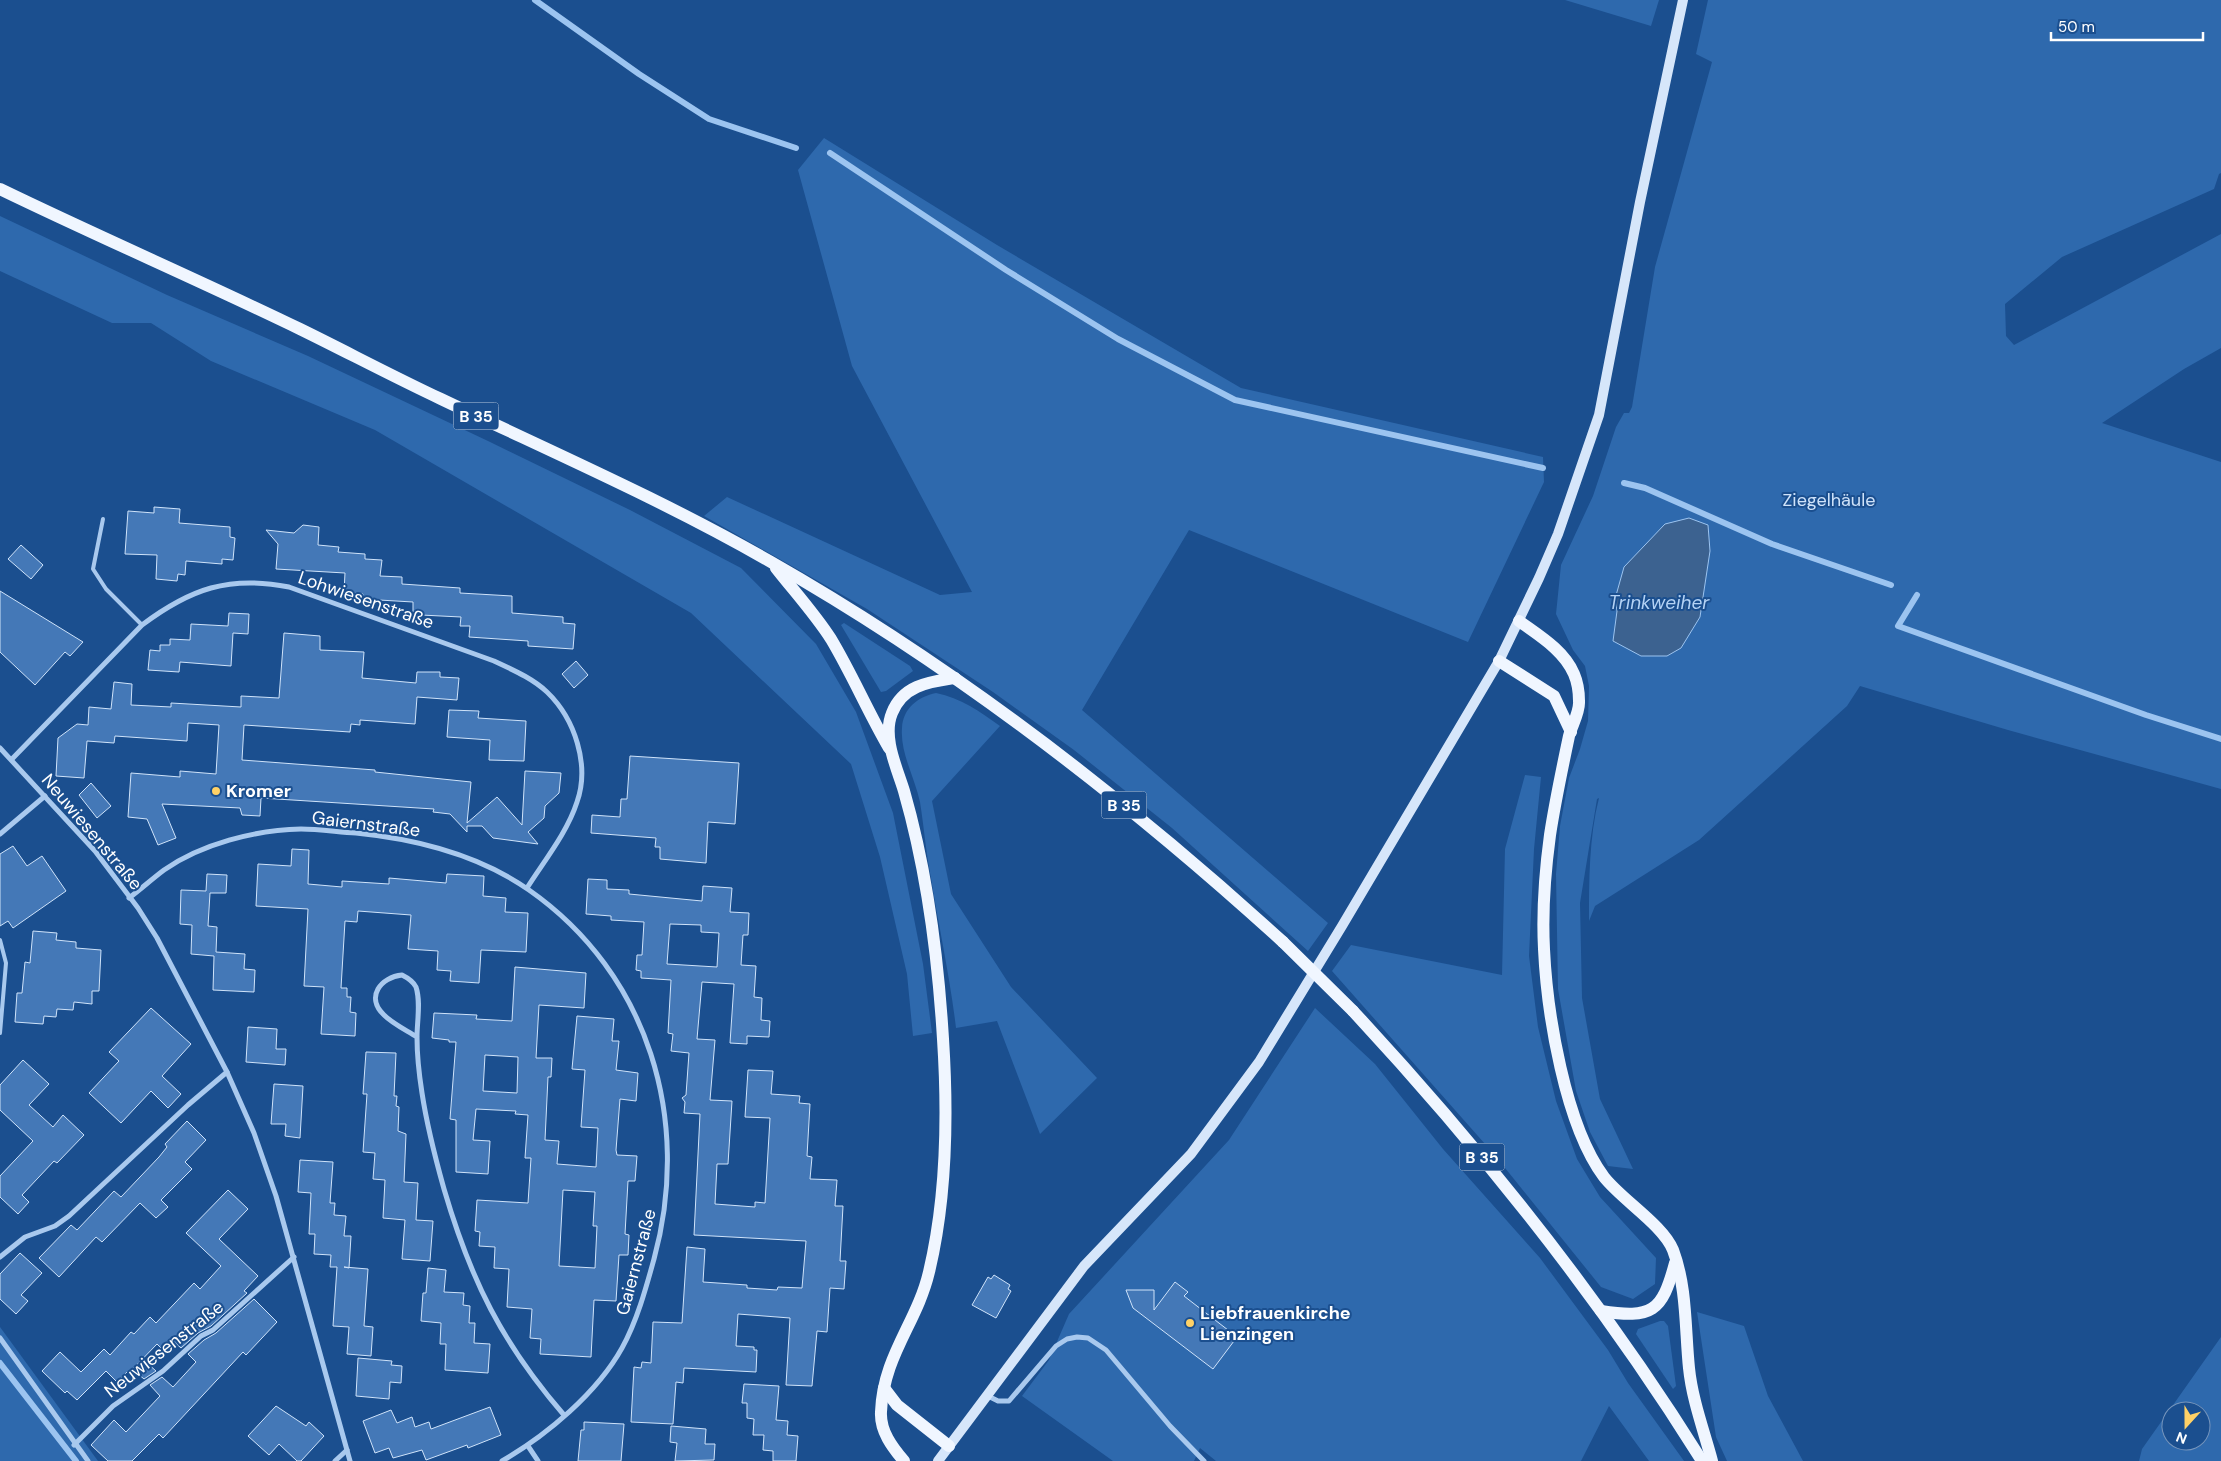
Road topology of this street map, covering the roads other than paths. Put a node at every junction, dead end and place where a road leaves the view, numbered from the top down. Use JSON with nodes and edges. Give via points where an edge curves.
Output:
{"nodes":[{"id":1,"x":1683,"y":0,"type":"edge"},
{"id":2,"x":0,"y":189,"type":"edge"},
{"id":3,"x":103,"y":519,"type":"dead end"},
{"id":4,"x":772,"y":562,"type":"junction"},
{"id":5,"x":1519,"y":620,"type":"junction"},
{"id":6,"x":142,"y":625,"type":"junction"},
{"id":7,"x":1499,"y":661,"type":"junction"},
{"id":8,"x":955,"y":678,"type":"junction"},
{"id":9,"x":1570,"y":732,"type":"junction"},
{"id":10,"x":0,"y":748,"type":"edge"},
{"id":11,"x":891,"y":752,"type":"junction"},
{"id":12,"x":12,"y":759,"type":"junction"},
{"id":13,"x":45,"y":796,"type":"junction"},
{"id":14,"x":0,"y":834,"type":"edge"},
{"id":15,"x":527,"y":888,"type":"junction"},
{"id":16,"x":129,"y":898,"type":"junction"},
{"id":17,"x":0,"y":940,"type":"edge"},
{"id":18,"x":0,"y":1033,"type":"edge"},
{"id":19,"x":417,"y":1037,"type":"junction"},
{"id":20,"x":227,"y":1072,"type":"junction"},
{"id":21,"x":0,"y":1257,"type":"edge"},
{"id":22,"x":294,"y":1257,"type":"junction"},
{"id":23,"x":1676,"y":1262,"type":"junction"},
{"id":24,"x":1601,"y":1311,"type":"junction"},
{"id":25,"x":0,"y":1338,"type":"edge"},
{"id":26,"x":884,"y":1388,"type":"junction"},
{"id":27,"x":986,"y":1395,"type":"junction"},
{"id":28,"x":564,"y":1415,"type":"junction"},
{"id":29,"x":74,"y":1445,"type":"junction"},
{"id":30,"x":528,"y":1446,"type":"junction"},
{"id":31,"x":949,"y":1446,"type":"junction"},
{"id":32,"x":347,"y":1450,"type":"junction"},
{"id":33,"x":88,"y":1461,"type":"edge"},
{"id":34,"x":335,"y":1461,"type":"edge"},
{"id":35,"x":350,"y":1461,"type":"edge"},
{"id":36,"x":502,"y":1461,"type":"edge"},
{"id":37,"x":538,"y":1461,"type":"edge"},
{"id":38,"x":904,"y":1461,"type":"edge"},
{"id":39,"x":938,"y":1461,"type":"edge"},
{"id":40,"x":1204,"y":1461,"type":"edge"},
{"id":41,"x":1702,"y":1461,"type":"edge"},
{"id":42,"x":1712,"y":1461,"type":"edge"}],
"edges":[{"from":1,"to":5,"type":"main road","via":[[1599,415],[1558,534]]},
{"from":2,"to":4,"type":"main road","number":"B 35","via":[[647,496]]},
{"from":3,"to":6,"type":"lane","via":[[93,569],[106,589]]},
{"from":4,"to":8,"type":"main road","number":"B 35"},
{"from":4,"to":11,"type":"main road","via":[[830,637]]},
{"from":5,"to":7,"type":"main road"},
{"from":5,"to":9,"type":"main road","via":[[1555,647],[1574,674],[1580,703]]},
{"from":6,"to":12,"type":"street","name":"Lohwiesenstraße"},
{"from":6,"to":15,"type":"street","name":"Lohwiesenstraße","via":[[165,608],[193,594],[239,582],[263,582],[289,587],[454,646],[524,675],[547,692],[563,712],[574,734],[583,773],[578,801],[571,816]]},
{"from":7,"to":9,"type":"main road","via":[[1554,696]]},
{"from":7,"to":27,"type":"main road","via":[[1259,1062],[1191,1154],[1084,1266]]},
{"from":8,"to":11,"type":"main road","via":[[918,685],[903,695],[889,724]]},
{"from":8,"to":24,"type":"main road","number":"B 35","bridge":true,"via":[[1140,818],[1283,942],[1353,1011],[1484,1158]]},
{"from":9,"to":23,"type":"main road","via":[[1556,801],[1544,896],[1546,989],[1556,1046],[1577,1121],[1593,1159],[1618,1193],[1666,1239]]},
{"from":10,"to":12,"type":"street","name":"Neuwiesenstraße"},
{"from":11,"to":26,"type":"main road","via":[[913,827],[929,911],[940,989],[945,1129],[939,1213],[929,1272],[922,1296],[895,1350]]},
{"from":12,"to":13,"type":"street","name":"Neuwiesenstraße"},
{"from":13,"to":14,"type":"street"},
{"from":13,"to":16,"type":"street","name":"Neuwiesenstraße","via":[[95,851]]},
{"from":15,"to":16,"type":"street","name":"Gaiernstraße","via":[[469,859],[414,842],[299,829],[251,836],[195,852]]},
{"from":15,"to":28,"type":"street","name":"Gaiernstraße","via":[[583,936],[610,969],[630,1001],[652,1057],[666,1133],[667,1194],[660,1238],[631,1331],[608,1371]]},
{"from":16,"to":20,"type":"street","name":"Neuwiesenstraße","via":[[156,938]]},
{"from":17,"to":18,"type":"lane","via":[[6,963]]},
{"from":19,"to":19,"type":"street","via":[[416,988],[410,979],[402,975],[386,979],[376,996],[378,1007]]},
{"from":19,"to":28,"type":"street","via":[[429,1135],[463,1251],[479,1290],[516,1355]]},
{"from":20,"to":21,"type":"street","via":[[69,1216],[55,1226],[25,1237]]},
{"from":20,"to":22,"type":"street","name":"Neuwiesenstraße","via":[[254,1133]]},
{"from":22,"to":29,"type":"street","name":"Neuwiesenstraße","via":[[213,1330],[113,1406]]},
{"from":22,"to":32,"type":"street","name":"Neuwiesenstraße"},
{"from":23,"to":24,"type":"main road","via":[[1668,1291],[1659,1304],[1629,1315]]},
{"from":23,"to":42,"type":"main road","via":[[1684,1297],[1689,1370]]},
{"from":24,"to":41,"type":"main road","number":"B 35"},
{"from":25,"to":29,"type":"street"},
{"from":26,"to":31,"type":"main road","via":[[897,1405]]},
{"from":26,"to":38,"type":"main road","via":[[881,1413],[885,1434]]},
{"from":27,"to":31,"type":"main road"},
{"from":27,"to":40,"type":"street","via":[[998,1401],[1009,1401],[1056,1346],[1077,1336],[1088,1338],[1106,1350]]},
{"from":28,"to":30,"type":"street","name":"Gaiernstraße"},
{"from":29,"to":33,"type":"street"},
{"from":30,"to":36,"type":"street","name":"Gaiernstraße"},
{"from":30,"to":37,"type":"street"},
{"from":31,"to":39,"type":"main road"},
{"from":32,"to":34,"type":"street"},
{"from":32,"to":35,"type":"street","name":"Neuwiesenstraße"}]}
